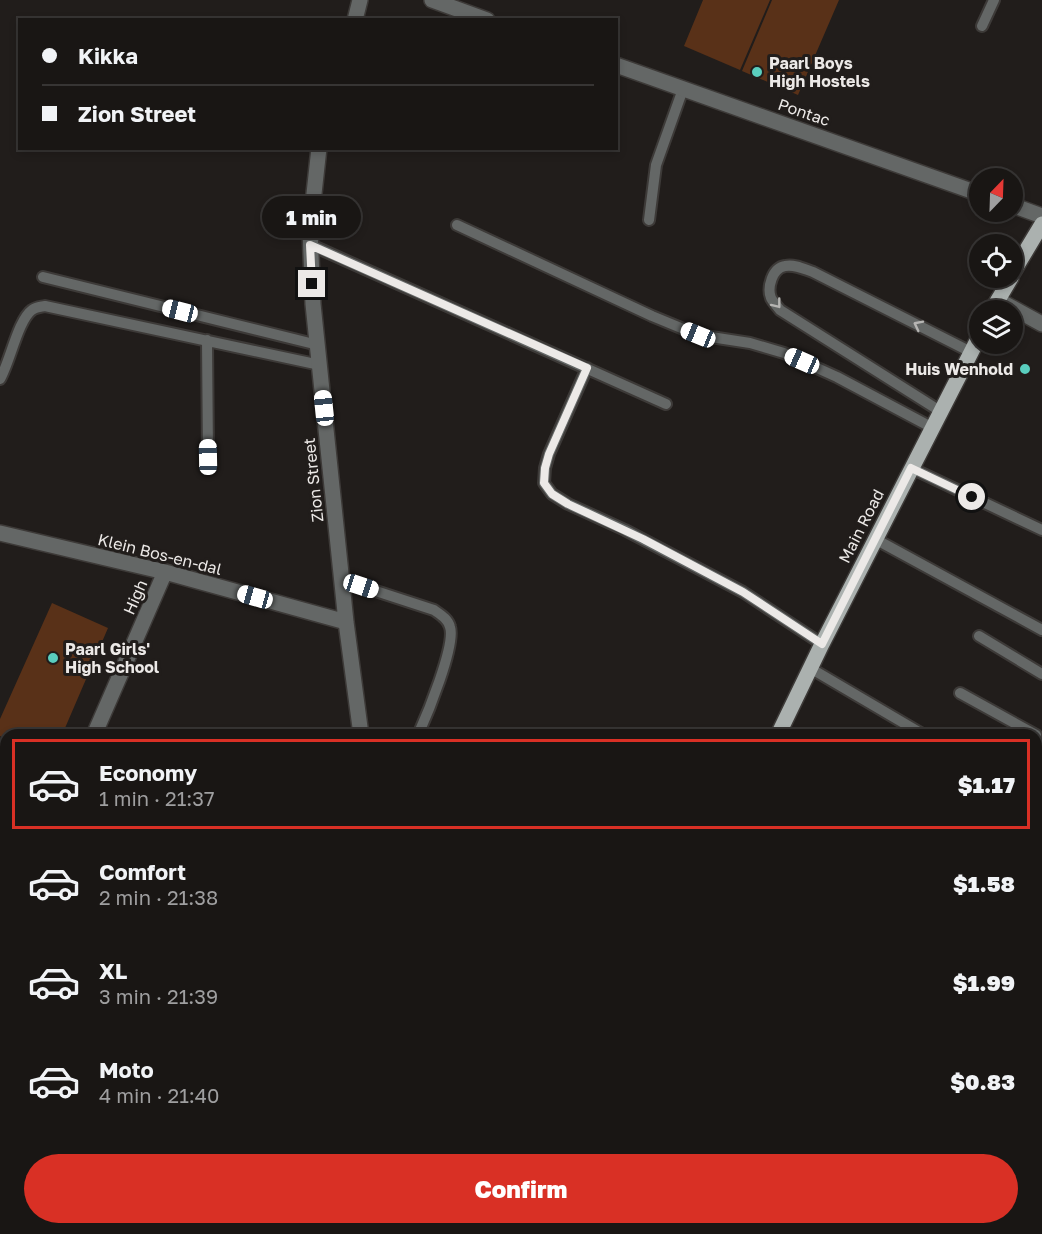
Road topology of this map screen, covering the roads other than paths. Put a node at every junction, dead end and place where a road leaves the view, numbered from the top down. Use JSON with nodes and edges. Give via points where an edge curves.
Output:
{"nodes":[{"id":1,"x":360,"y":0,"type":"edge"},
{"id":2,"x":432,"y":0,"type":"edge"},
{"id":3,"x":994,"y":0,"type":"edge"},
{"id":4,"x":356,"y":18,"type":"edge"},
{"id":5,"x":482,"y":18,"type":"edge"},
{"id":6,"x":982,"y":26,"type":"dead end"},
{"id":7,"x":618,"y":66,"type":"edge"},
{"id":8,"x":683,"y":89,"type":"junction"},
{"id":9,"x":320,"y":150,"type":"edge"},
{"id":10,"x":969,"y":190,"type":"edge"},
{"id":11,"x":1023,"y":209,"type":"edge"},
{"id":12,"x":1042,"y":216,"type":"edge"},
{"id":13,"x":649,"y":220,"type":"dead end"},
{"id":14,"x":1042,"y":224,"type":"edge"},
{"id":15,"x":457,"y":225,"type":"dead end"},
{"id":16,"x":310,"y":245,"type":"junction"},
{"id":17,"x":1023,"y":257,"type":"edge"},
{"id":18,"x":43,"y":277,"type":"dead end"},
{"id":19,"x":1023,"y":316,"type":"edge"},
{"id":20,"x":1042,"y":324,"type":"edge"},
{"id":21,"x":207,"y":340,"type":"junction"},
{"id":22,"x":318,"y":345,"type":"junction"},
{"id":23,"x":969,"y":351,"type":"edge"},
{"id":24,"x":970,"y":354,"type":"edge"},
{"id":25,"x":320,"y":365,"type":"junction"},
{"id":26,"x":587,"y":368,"type":"junction"},
{"id":27,"x":0,"y":379,"type":"edge"},
{"id":28,"x":666,"y":404,"type":"dead end"},
{"id":29,"x":940,"y":411,"type":"junction"},
{"id":30,"x":931,"y":427,"type":"junction"},
{"id":31,"x":208,"y":457,"type":"dead end"},
{"id":32,"x":911,"y":468,"type":"junction"},
{"id":33,"x":1042,"y":530,"type":"edge"},
{"id":34,"x":0,"y":532,"type":"edge"},
{"id":35,"x":875,"y":539,"type":"junction"},
{"id":36,"x":165,"y":572,"type":"junction"},
{"id":37,"x":342,"y":580,"type":"junction"},
{"id":38,"x":346,"y":622,"type":"junction"},
{"id":39,"x":1042,"y":630,"type":"edge"},
{"id":40,"x":979,"y":636,"type":"dead end"},
{"id":41,"x":822,"y":644,"type":"junction"},
{"id":42,"x":810,"y":668,"type":"junction"},
{"id":43,"x":1042,"y":674,"type":"edge"},
{"id":44,"x":960,"y":693,"type":"dead end"},
{"id":45,"x":97,"y":729,"type":"edge"},
{"id":46,"x":361,"y":729,"type":"edge"},
{"id":47,"x":421,"y":729,"type":"edge"},
{"id":48,"x":781,"y":729,"type":"edge"},
{"id":49,"x":914,"y":729,"type":"edge"},
{"id":50,"x":1024,"y":729,"type":"edge"}],
"edges":[{"from":1,"to":4,"type":"street"},
{"from":2,"to":5,"type":"street"},
{"from":3,"to":6,"type":"lane"},
{"from":7,"to":8,"type":"street","name":"Pontac"},
{"from":8,"to":10,"type":"street","name":"Pontac"},
{"from":8,"to":13,"type":"lane","via":[[656,165]]},
{"from":9,"to":16,"type":"street","name":"Zion Street"},
{"from":11,"to":12,"type":"street"},
{"from":14,"to":17,"type":"main road"},
{"from":15,"to":30,"type":"lane","via":[[698,335],[784,353]]},
{"from":16,"to":22,"type":"street","name":"Zion Street"},
{"from":16,"to":26,"type":"lane"},
{"from":18,"to":22,"type":"lane"},
{"from":19,"to":20,"type":"street"},
{"from":21,"to":25,"type":"lane"},
{"from":21,"to":27,"type":"lane","via":[[45,306],[27,315]]},
{"from":21,"to":31,"type":"lane"},
{"from":22,"to":25,"type":"street","name":"Zion Street"},
{"from":23,"to":29,"type":"lane","one_way":true,"via":[[813,272],[786,265],[780,267],[771,281],[772,299],[780,310]]},
{"from":24,"to":29,"type":"main road","name":"Main Road"},
{"from":25,"to":37,"type":"street","name":"Zion Street"},
{"from":26,"to":28,"type":"lane"},
{"from":26,"to":41,"type":"lane","via":[[545,468],[544,483],[552,494],[743,592]]},
{"from":29,"to":30,"type":"main road","name":"Main Road"},
{"from":30,"to":32,"type":"main road","name":"Main Road"},
{"from":32,"to":33,"type":"lane"},
{"from":32,"to":35,"type":"main road","name":"Main Road"},
{"from":34,"to":36,"type":"street","name":"Klein Bos-en-dal"},
{"from":35,"to":39,"type":"lane"},
{"from":35,"to":41,"type":"main road","name":"Main Road"},
{"from":36,"to":38,"type":"street","name":"Klein Bos-en-dal"},
{"from":36,"to":45,"type":"street","name":"High"},
{"from":37,"to":38,"type":"street","name":"Zion Street"},
{"from":37,"to":47,"type":"lane","via":[[434,610],[450,624],[452,642]]},
{"from":38,"to":46,"type":"street","name":"Zion Street"},
{"from":40,"to":43,"type":"lane"},
{"from":41,"to":42,"type":"main road","name":"Main Road"},
{"from":42,"to":48,"type":"main road","name":"Main Road"},
{"from":42,"to":49,"type":"lane"},
{"from":44,"to":50,"type":"lane"}]}
